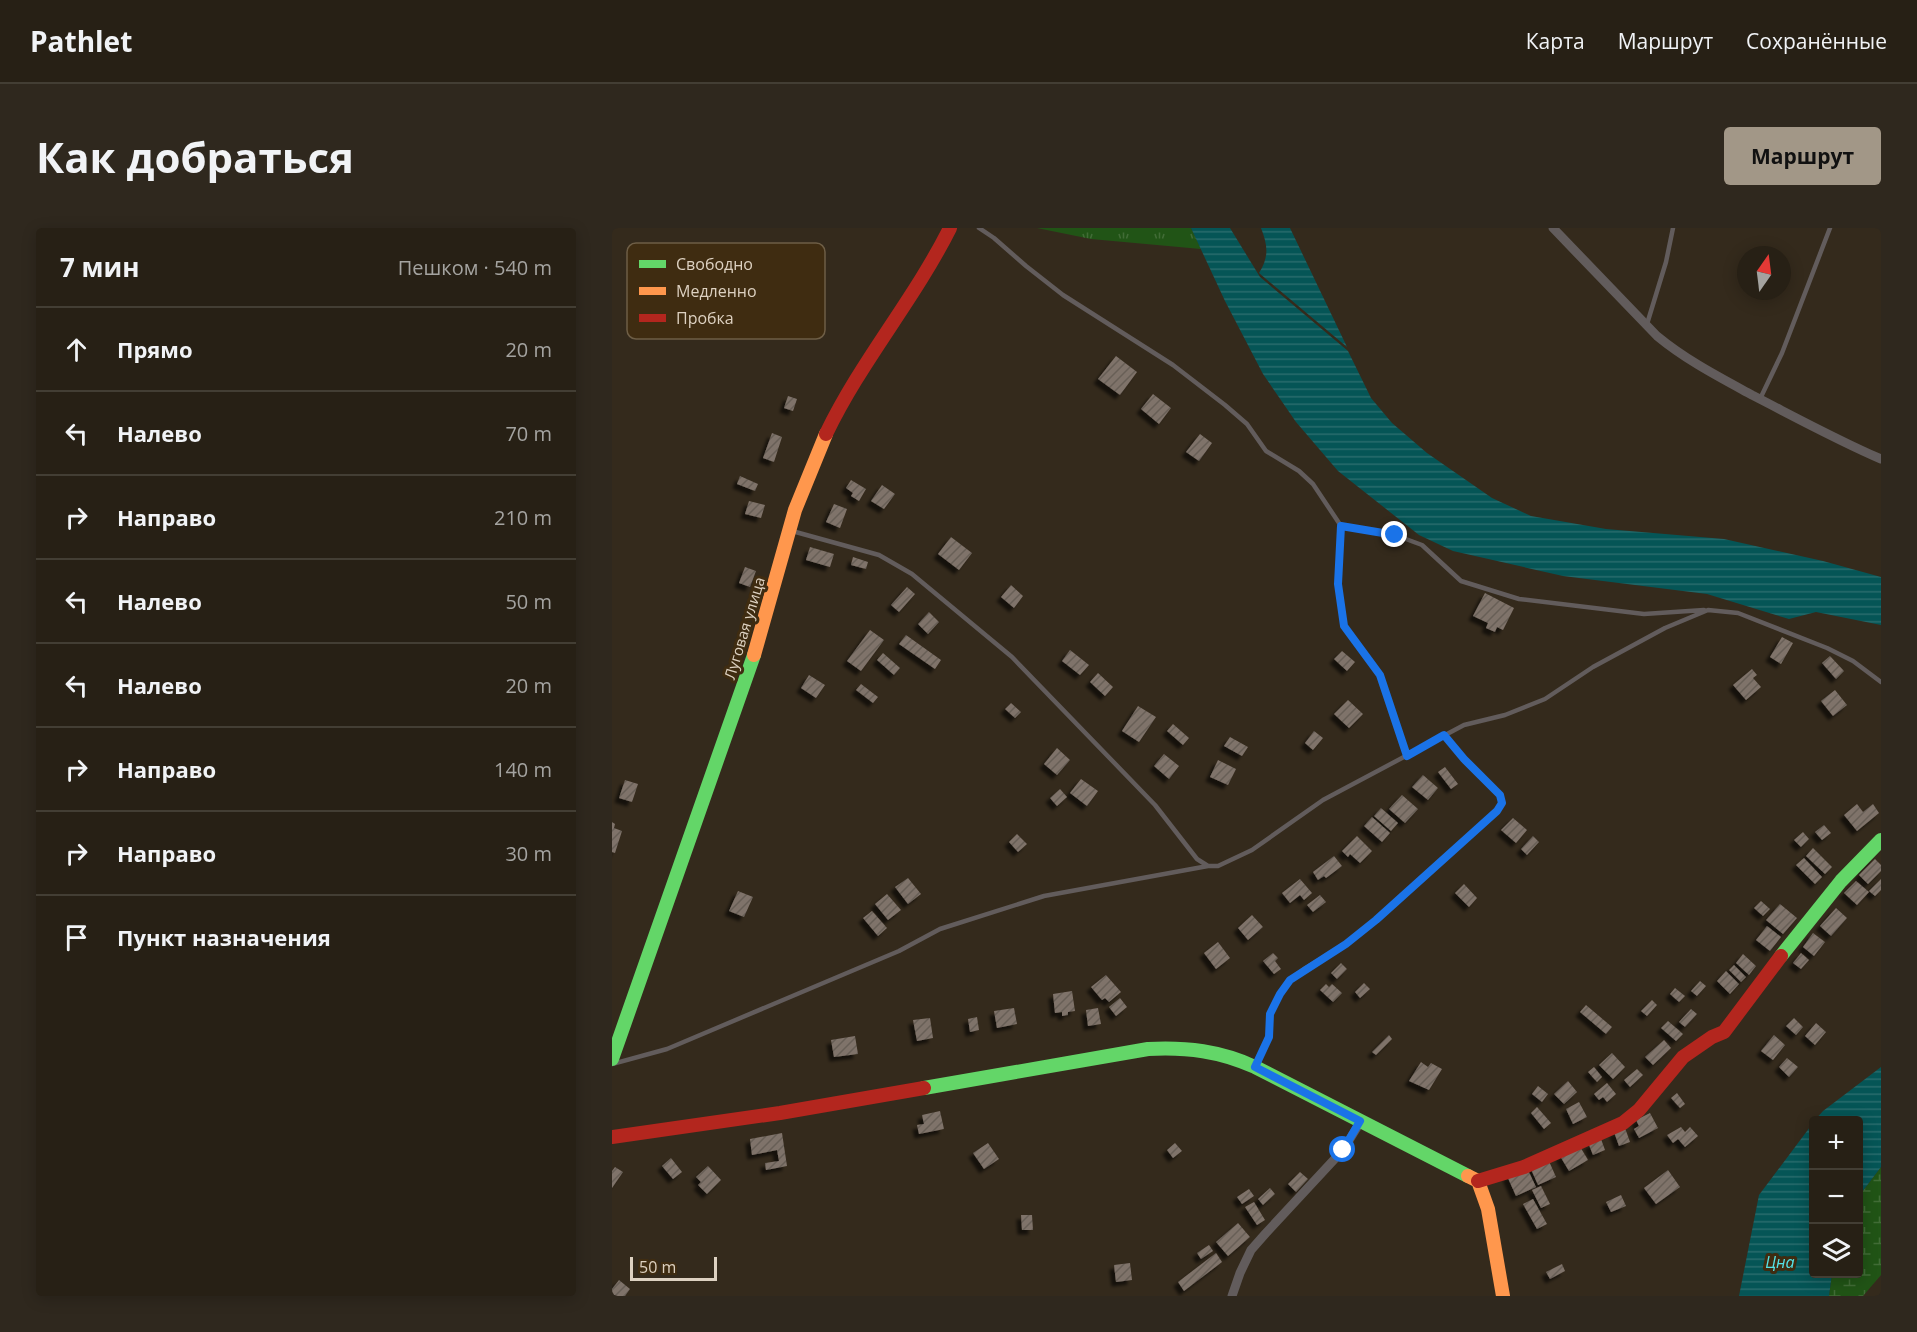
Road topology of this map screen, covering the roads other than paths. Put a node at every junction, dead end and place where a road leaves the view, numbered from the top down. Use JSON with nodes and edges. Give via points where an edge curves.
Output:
{"nodes":[{"id":1,"x":950,"y":228,"type":"edge"},
{"id":2,"x":979,"y":228,"type":"edge"},
{"id":3,"x":1553,"y":228,"type":"edge"},
{"id":4,"x":1673,"y":228,"type":"edge"},
{"id":5,"x":1830,"y":228,"type":"edge"},
{"id":6,"x":1647,"y":325,"type":"junction"},
{"id":7,"x":1760,"y":399,"type":"junction"},
{"id":8,"x":1881,"y":459,"type":"edge"},
{"id":9,"x":1341,"y":526,"type":"junction"},
{"id":10,"x":789,"y":530,"type":"junction"},
{"id":11,"x":1708,"y":610,"type":"junction"},
{"id":12,"x":1881,"y":682,"type":"edge"},
{"id":13,"x":1444,"y":735,"type":"junction"},
{"id":14,"x":1407,"y":756,"type":"junction"},
{"id":15,"x":1881,"y":840,"type":"edge"},
{"id":16,"x":1208,"y":866,"type":"junction"},
{"id":17,"x":612,"y":1059,"type":"edge"},
{"id":18,"x":612,"y":1064,"type":"edge"},
{"id":19,"x":1255,"y":1067,"type":"junction"},
{"id":20,"x":1360,"y":1121,"type":"junction"},
{"id":21,"x":612,"y":1137,"type":"edge"},
{"id":22,"x":1478,"y":1181,"type":"junction"},
{"id":23,"x":1232,"y":1296,"type":"edge"},
{"id":24,"x":1503,"y":1296,"type":"edge"}],
"edges":[{"from":1,"to":10,"type":"street","name":"Луговая улица","via":[[935,258],[843,399],[817,453]]},
{"from":2,"to":9,"type":"lane","via":[[1063,295],[1173,365],[1225,405],[1247,424],[1266,452],[1313,484]]},
{"from":3,"to":6,"type":"street"},
{"from":4,"to":6,"type":"lane"},
{"from":5,"to":7,"type":"lane"},
{"from":6,"to":7,"type":"street","via":[[1672,349]]},
{"from":7,"to":8,"type":"street"},
{"from":9,"to":11,"type":"lane","via":[[1395,535],[1422,545],[1461,582],[1519,598],[1644,614]]},
{"from":9,"to":14,"type":"lane","via":[[1338,584],[1344,626],[1380,675]]},
{"from":10,"to":16,"type":"lane","via":[[879,555],[912,574],[1012,657],[1155,805],[1197,859]]},
{"from":10,"to":17,"type":"street","name":"Луговая улица","via":[[749,674]]},
{"from":11,"to":12,"type":"lane","via":[[1738,613],[1827,648]]},
{"from":11,"to":13,"type":"lane","via":[[1593,667],[1545,699]]},
{"from":13,"to":14,"type":"lane"},
{"from":13,"to":19,"type":"lane","via":[[1500,795],[1500,807],[1376,920],[1290,980],[1270,1014],[1269,1037]]},
{"from":14,"to":16,"type":"lane","via":[[1323,800],[1252,850],[1218,866]]},
{"from":15,"to":22,"type":"street","via":[[1801,928],[1724,1032],[1683,1057],[1630,1118],[1524,1167]]},
{"from":16,"to":18,"type":"lane","via":[[1044,896],[940,929],[899,951],[678,1044]]},
{"from":19,"to":20,"type":"street"},
{"from":19,"to":21,"type":"street","via":[[1205,1049],[1148,1049],[780,1113]]},
{"from":20,"to":22,"type":"street"},
{"from":20,"to":23,"type":"street","via":[[1343,1150],[1251,1250]]},
{"from":22,"to":24,"type":"street","via":[[1490,1216]]}]}
